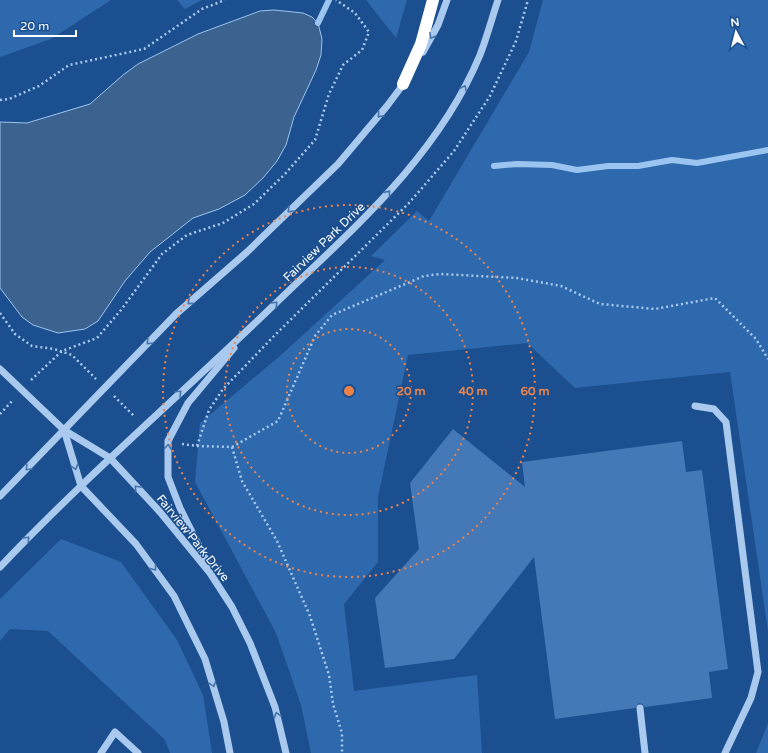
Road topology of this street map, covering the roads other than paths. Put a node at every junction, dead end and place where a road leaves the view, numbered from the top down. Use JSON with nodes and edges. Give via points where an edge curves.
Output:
{"nodes":[{"id":1,"x":432,"y":0,"type":"edge"},
{"id":2,"x":446,"y":0,"type":"edge"},
{"id":3,"x":498,"y":0,"type":"edge"},
{"id":4,"x":403,"y":84,"type":"junction"},
{"id":5,"x":247,"y":331,"type":"junction"},
{"id":6,"x":0,"y":370,"type":"edge"},
{"id":7,"x":695,"y":406,"type":"dead end"},
{"id":8,"x":64,"y":430,"type":"junction"},
{"id":9,"x":110,"y":458,"type":"junction"},
{"id":10,"x":81,"y":486,"type":"junction"},
{"id":11,"x":0,"y":496,"type":"edge"},
{"id":12,"x":0,"y":567,"type":"edge"},
{"id":13,"x":219,"y":586,"type":"junction"},
{"id":14,"x":640,"y":708,"type":"dead end"},
{"id":15,"x":101,"y":753,"type":"edge"},
{"id":16,"x":138,"y":753,"type":"edge"},
{"id":17,"x":230,"y":753,"type":"edge"},
{"id":18,"x":286,"y":753,"type":"edge"},
{"id":19,"x":646,"y":753,"type":"edge"},
{"id":20,"x":725,"y":753,"type":"edge"}],
"edges":[{"from":1,"to":4,"type":"highway","via":[[421,44]]},
{"from":2,"to":4,"type":"street","one_way":true,"via":[[438,25]]},
{"from":5,"to":3,"type":"street","name":"Fairview Park Drive","one_way":true,"via":[[381,202],[435,136],[462,92],[480,54]]},
{"from":4,"to":8,"type":"street","one_way":true,"via":[[338,164],[247,252],[176,314]]},
{"from":9,"to":5,"type":"street","name":"Fairview Park Drive","one_way":true},
{"from":13,"to":5,"type":"street","one_way":true,"via":[[174,494],[168,477],[168,442],[188,403]]},
{"from":6,"to":8,"type":"street","name":"Fairview Park Drive"},
{"from":7,"to":20,"type":"street","via":[[714,409],[726,422],[758,672],[751,698]]},
{"from":8,"to":9,"type":"street","name":"Fairview Park Drive"},
{"from":8,"to":10,"type":"street","name":"Fairview Park Drive","one_way":true},
{"from":8,"to":11,"type":"street","one_way":true},
{"from":9,"to":10,"type":"street","name":"Fairview Park Drive"},
{"from":13,"to":9,"type":"street","name":"Fairview Park Drive","one_way":true,"via":[[188,545]]},
{"from":12,"to":10,"type":"street","name":"Fairview Park Drive","one_way":true,"via":[[38,526]]},
{"from":10,"to":17,"type":"street","name":"Fairview Park Drive","one_way":true,"via":[[136,544],[174,596],[205,659],[224,722]]},
{"from":18,"to":13,"type":"street","name":"Fairview Park Drive","one_way":true,"via":[[277,713],[263,673]]},
{"from":14,"to":19,"type":"street"},
{"from":15,"to":16,"type":"street","via":[[114,732]]}]}
